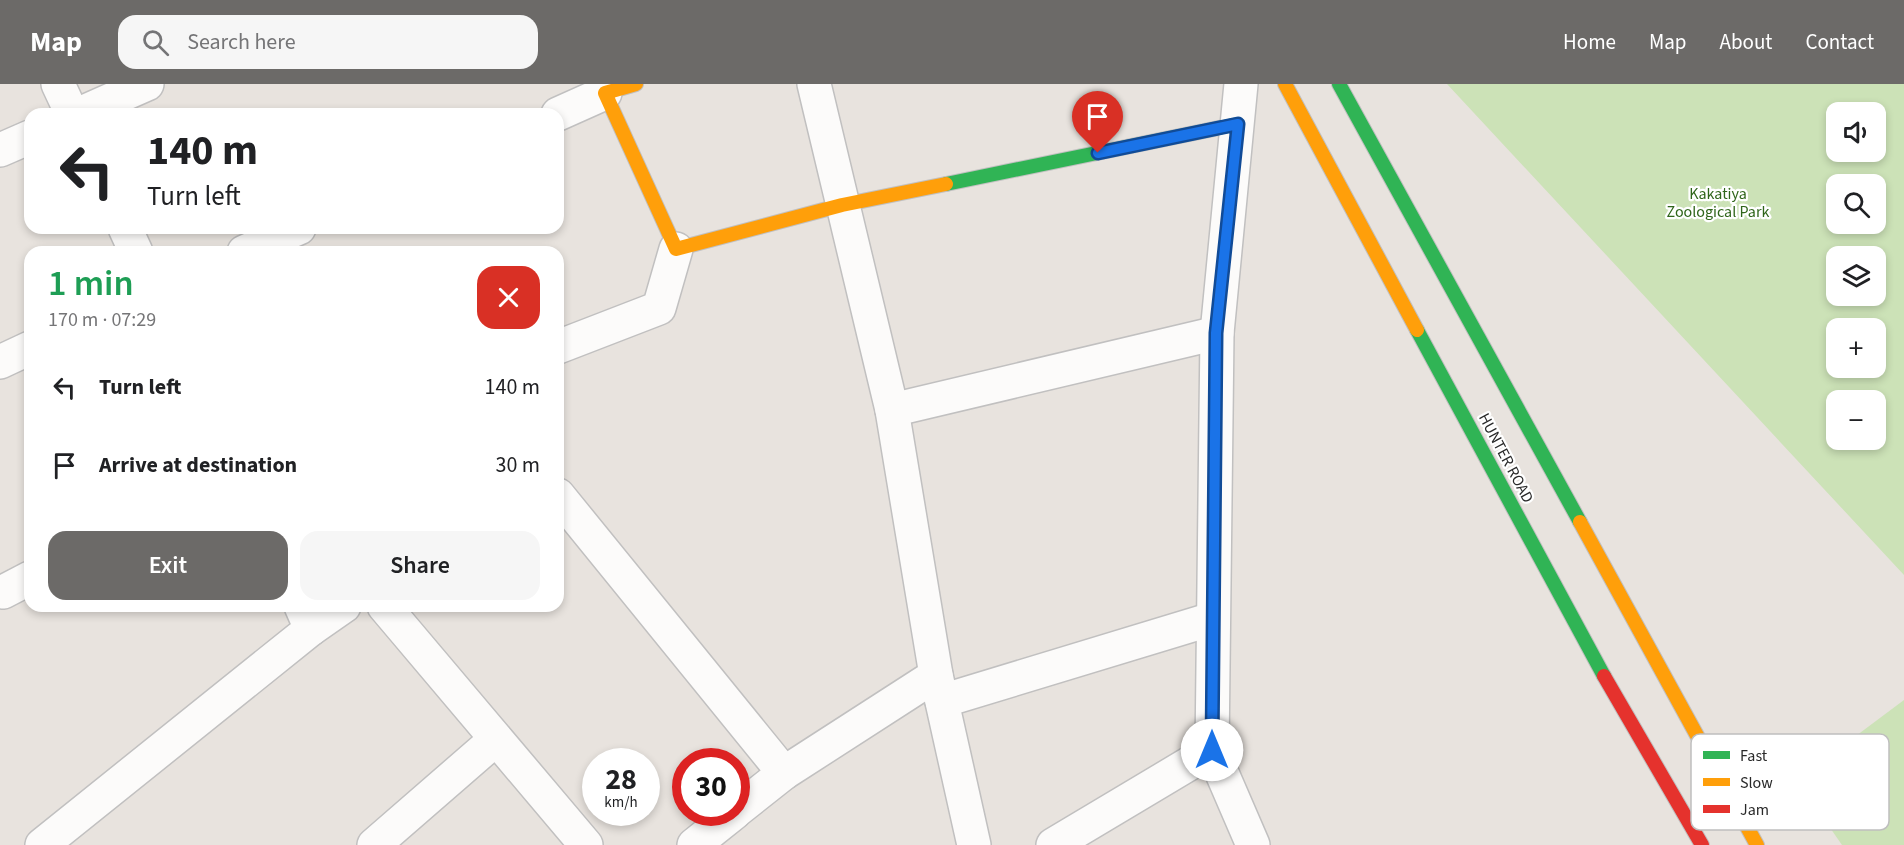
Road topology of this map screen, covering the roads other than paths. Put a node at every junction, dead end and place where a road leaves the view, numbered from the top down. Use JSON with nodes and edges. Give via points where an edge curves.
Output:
{"nodes":[{"id":1,"x":58,"y":84,"type":"edge"},
{"id":2,"x":147,"y":84,"type":"edge"},
{"id":3,"x":636,"y":84,"type":"edge"},
{"id":4,"x":813,"y":84,"type":"edge"},
{"id":5,"x":1241,"y":84,"type":"edge"},
{"id":6,"x":1285,"y":84,"type":"edge"},
{"id":7,"x":1339,"y":84,"type":"edge"},
{"id":8,"x":603,"y":89,"type":"edge"},
{"id":9,"x":69,"y":108,"type":"edge"},
{"id":10,"x":93,"y":108,"type":"edge"},
{"id":11,"x":564,"y":111,"type":"edge"},
{"id":12,"x":1238,"y":124,"type":"junction"},
{"id":13,"x":24,"y":139,"type":"edge"},
{"id":14,"x":0,"y":150,"type":"edge"},
{"id":15,"x":842,"y":205,"type":"junction"},
{"id":16,"x":284,"y":234,"type":"edge"},
{"id":17,"x":258,"y":246,"type":"edge"},
{"id":18,"x":676,"y":249,"type":"junction"},
{"id":19,"x":1216,"y":333,"type":"junction"},
{"id":20,"x":564,"y":345,"type":"edge"},
{"id":21,"x":24,"y":351,"type":"edge"},
{"id":22,"x":0,"y":362,"type":"edge"},
{"id":23,"x":892,"y":410,"type":"junction"},
{"id":24,"x":564,"y":502,"type":"edge"},
{"id":25,"x":323,"y":612,"type":"edge"},
{"id":26,"x":389,"y":612,"type":"edge"},
{"id":27,"x":306,"y":617,"type":"edge"},
{"id":28,"x":1212,"y":619,"type":"junction"},
{"id":29,"x":939,"y":688,"type":"junction"},
{"id":30,"x":1696,"y":734,"type":"edge"},
{"id":31,"x":496,"y":739,"type":"junction"},
{"id":32,"x":1212,"y":750,"type":"junction"},
{"id":33,"x":784,"y":773,"type":"junction"},
{"id":34,"x":750,"y":800,"type":"edge"},
{"id":35,"x":718,"y":826,"type":"edge"},
{"id":36,"x":1691,"y":826,"type":"edge"},
{"id":37,"x":1693,"y":830,"type":"edge"},
{"id":38,"x":1749,"y":830,"type":"edge"},
{"id":39,"x":54,"y":842,"type":"edge"},
{"id":40,"x":374,"y":845,"type":"edge"},
{"id":41,"x":586,"y":845,"type":"edge"},
{"id":42,"x":694,"y":845,"type":"edge"},
{"id":43,"x":974,"y":845,"type":"edge"},
{"id":44,"x":1053,"y":845,"type":"edge"},
{"id":45,"x":1253,"y":845,"type":"edge"},
{"id":46,"x":1702,"y":845,"type":"edge"},
{"id":47,"x":1757,"y":845,"type":"edge"}],
"edges":[{"from":1,"to":9,"type":"street"},
{"from":2,"to":10,"type":"street"},
{"from":3,"to":8,"type":"main road"},
{"from":4,"to":15,"type":"street"},
{"from":5,"to":12,"type":"street"},
{"from":6,"to":36,"type":"main road","name":"HUNTER ROAD","via":[[1608,683]]},
{"from":7,"to":30,"type":"main road","name":"HUNTER ROAD"},
{"from":8,"to":11,"type":"street"},
{"from":8,"to":18,"type":"main road"},
{"from":12,"to":15,"type":"main road"},
{"from":12,"to":19,"type":"street"},
{"from":13,"to":14,"type":"street"},
{"from":15,"to":18,"type":"main road"},
{"from":15,"to":23,"type":"street"},
{"from":16,"to":17,"type":"street"},
{"from":18,"to":20,"type":"street","via":[[659,308]]},
{"from":19,"to":23,"type":"street"},
{"from":19,"to":28,"type":"street"},
{"from":21,"to":22,"type":"street"},
{"from":23,"to":29,"type":"street"},
{"from":24,"to":33,"type":"street"},
{"from":25,"to":27,"type":"street"},
{"from":26,"to":31,"type":"street"},
{"from":27,"to":39,"type":"street"},
{"from":28,"to":29,"type":"street"},
{"from":28,"to":32,"type":"street"},
{"from":29,"to":33,"type":"street"},
{"from":29,"to":43,"type":"street"},
{"from":31,"to":40,"type":"street"},
{"from":31,"to":41,"type":"street"},
{"from":32,"to":44,"type":"street"},
{"from":32,"to":45,"type":"street"},
{"from":33,"to":34,"type":"street"},
{"from":35,"to":42,"type":"street"},
{"from":37,"to":46,"type":"main road","name":"HUNTER ROAD"},
{"from":38,"to":47,"type":"main road","name":"HUNTER ROAD"}]}
